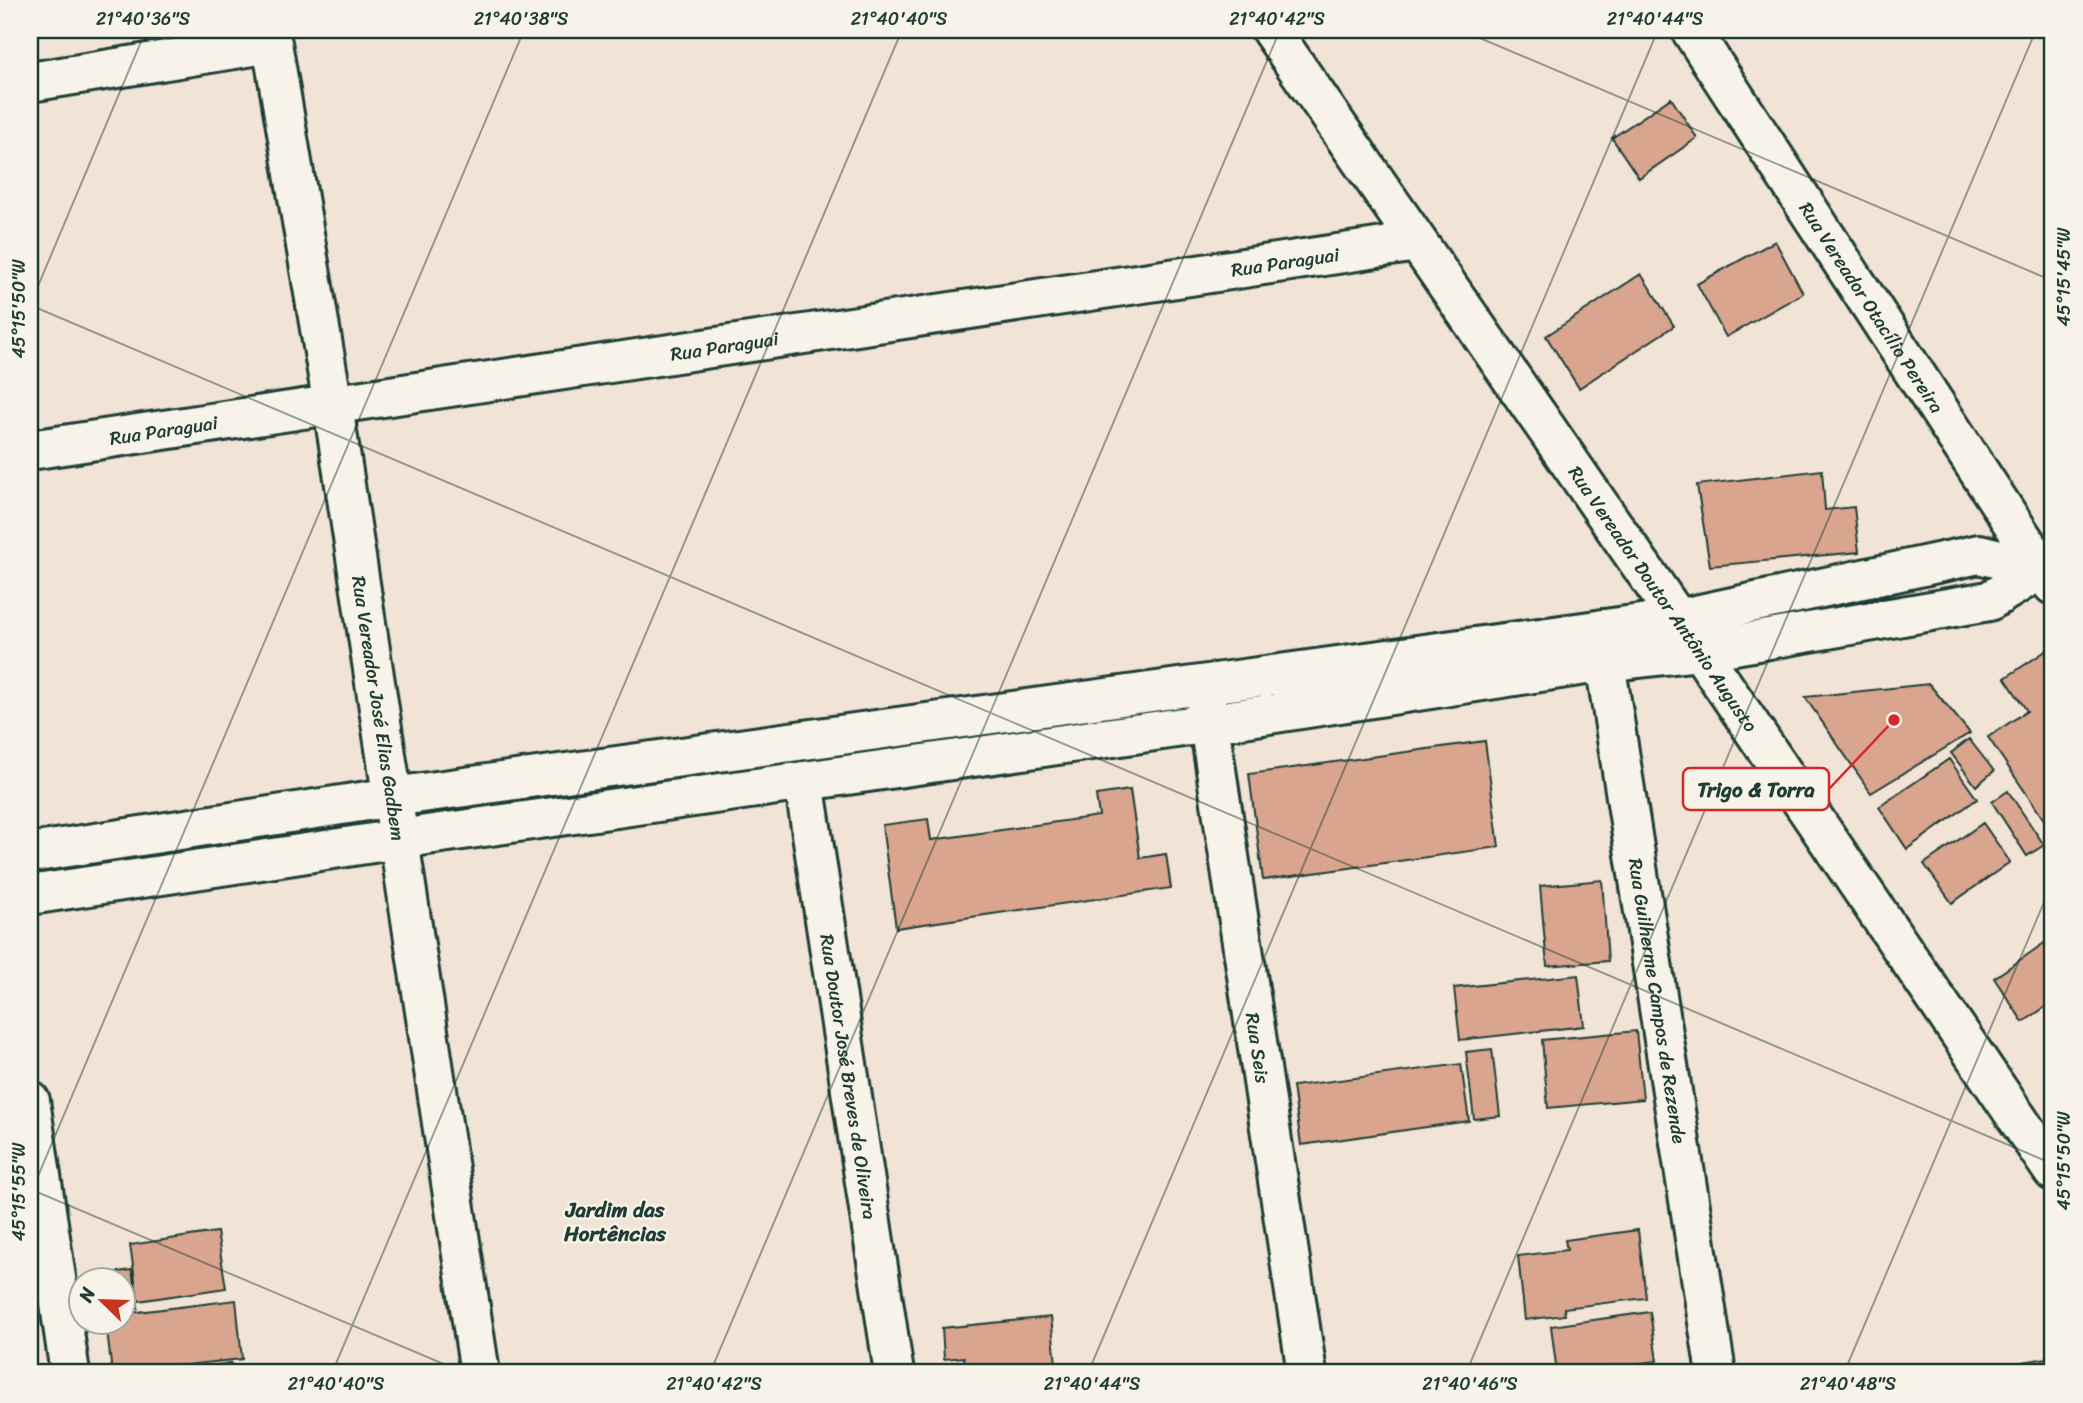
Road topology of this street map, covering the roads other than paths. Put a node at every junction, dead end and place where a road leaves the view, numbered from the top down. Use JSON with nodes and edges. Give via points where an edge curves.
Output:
{"nodes":[{"id":1,"x":1271,"y":30,"type":"edge"},
{"id":2,"x":1691,"y":30,"type":"edge"},
{"id":3,"x":30,"y":82,"type":"edge"},
{"id":4,"x":1417,"y":242,"type":"junction"},
{"id":5,"x":333,"y":406,"type":"junction"},
{"id":6,"x":30,"y":450,"type":"edge"},
{"id":7,"x":2049,"y":574,"type":"edge"},
{"id":8,"x":1677,"y":619,"type":"junction"},
{"id":9,"x":1604,"y":645,"type":"junction"},
{"id":10,"x":1700,"y":651,"type":"junction"},
{"id":11,"x":1203,"y":685,"type":"junction"},
{"id":12,"x":1211,"y":723,"type":"junction"},
{"id":13,"x":804,"y":781,"type":"junction"},
{"id":14,"x":393,"y":797,"type":"junction"},
{"id":15,"x":398,"y":839,"type":"junction"},
{"id":16,"x":30,"y":853,"type":"edge"},
{"id":17,"x":30,"y":895,"type":"edge"},
{"id":18,"x":30,"y":1101,"type":"edge"},
{"id":19,"x":2053,"y":1171,"type":"edge"},
{"id":20,"x":70,"y":1373,"type":"edge"},
{"id":21,"x":480,"y":1373,"type":"edge"},
{"id":22,"x":894,"y":1373,"type":"edge"},
{"id":23,"x":1307,"y":1373,"type":"edge"},
{"id":24,"x":1716,"y":1373,"type":"edge"}],
"edges":[{"from":1,"to":4,"type":"street","name":"Rua Vereador Doutor Antônio Augusto"},
{"from":2,"to":7,"type":"street","name":"Rua Vereador Otacílio Pereira"},
{"from":3,"to":5,"type":"street","name":"Rua Vereador José Elias Gadbem","via":[[272,43]]},
{"from":4,"to":5,"type":"street","name":"Rua Paraguai"},
{"from":4,"to":8,"type":"street","name":"Rua Vereador Doutor Antônio Augusto"},
{"from":5,"to":6,"type":"street","name":"Rua Paraguai"},
{"from":5,"to":14,"type":"street","name":"Rua Vereador José Elias Gadbem"},
{"from":7,"to":8,"type":"street","via":[[1979,554]]},
{"from":7,"to":10,"type":"street","via":[[1989,601]]},
{"from":8,"to":9,"type":"street"},
{"from":8,"to":10,"type":"street","name":"Rua Vereador Doutor Antônio Augusto"},
{"from":9,"to":10,"type":"street"},
{"from":9,"to":11,"type":"street"},
{"from":9,"to":12,"type":"street"},
{"from":9,"to":24,"type":"street","name":"Rua Guilherme Campos de Rezende"},
{"from":10,"to":19,"type":"street","name":"Rua Vereador Doutor Antônio Augusto"},
{"from":11,"to":12,"type":"street","name":"Rua Seis"},
{"from":11,"to":14,"type":"street"},
{"from":12,"to":13,"type":"street"},
{"from":12,"to":23,"type":"street","name":"Rua Seis"},
{"from":13,"to":15,"type":"street"},
{"from":13,"to":22,"type":"street","name":"Rua Doutor José Breves de Oliveira"},
{"from":14,"to":15,"type":"street","name":"Rua Vereador José Elias Gadbem"},
{"from":14,"to":16,"type":"street"},
{"from":15,"to":17,"type":"street"},
{"from":15,"to":21,"type":"street","name":"Rua Vereador José Elias Gadbem"},
{"from":18,"to":20,"type":"street"}]}
